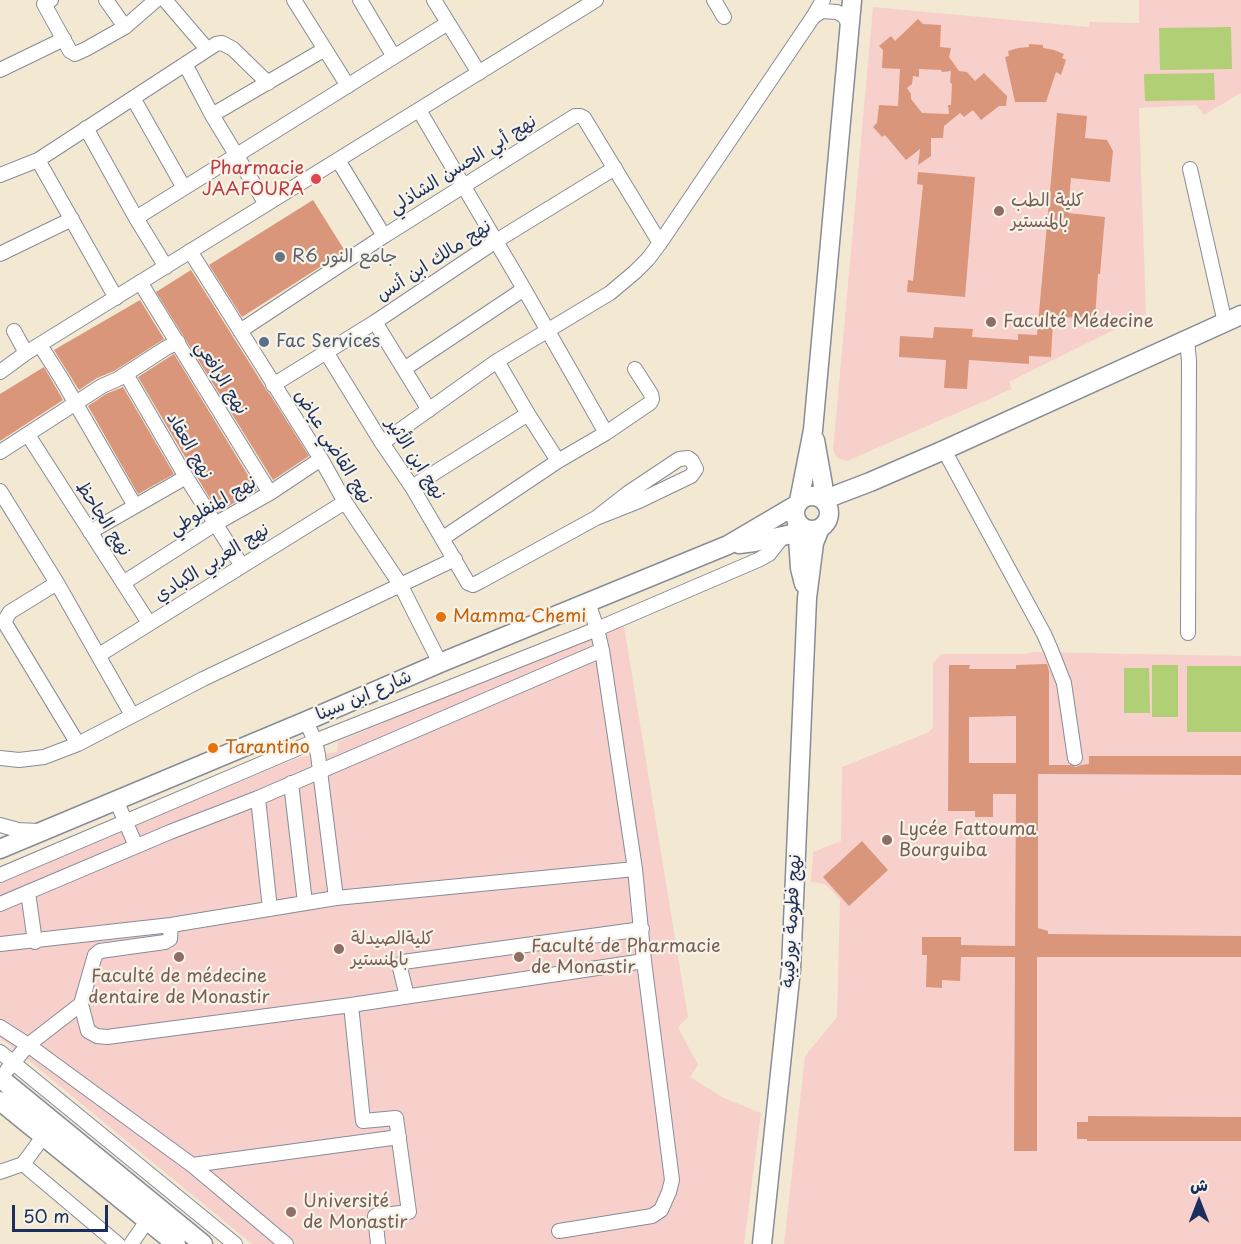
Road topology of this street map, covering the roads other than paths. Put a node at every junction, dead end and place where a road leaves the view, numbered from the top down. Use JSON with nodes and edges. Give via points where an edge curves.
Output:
{"nodes":[{"id":1,"x":106,"y":0,"type":"edge"},
{"id":2,"x":156,"y":0,"type":"edge"},
{"id":3,"x":165,"y":0,"type":"edge"},
{"id":4,"x":294,"y":0,"type":"edge"},
{"id":5,"x":360,"y":0,"type":"edge"},
{"id":6,"x":434,"y":0,"type":"edge"},
{"id":7,"x":596,"y":0,"type":"edge"},
{"id":8,"x":714,"y":0,"type":"edge"},
{"id":9,"x":823,"y":0,"type":"edge"},
{"id":10,"x":46,"y":1,"type":"edge"},
{"id":11,"x":851,"y":1,"type":"edge"},
{"id":12,"x":813,"y":16,"type":"junction"},
{"id":13,"x":724,"y":17,"type":"dead end"},
{"id":14,"x":448,"y":23,"type":"junction"},
{"id":15,"x":849,"y":24,"type":"junction"},
{"id":16,"x":125,"y":27,"type":"junction"},
{"id":17,"x":63,"y":39,"type":"junction"},
{"id":18,"x":207,"y":49,"type":"junction"},
{"id":19,"x":325,"y":49,"type":"junction"},
{"id":20,"x":394,"y":57,"type":"junction"},
{"id":21,"x":185,"y":64,"type":"junction"},
{"id":22,"x":0,"y":70,"type":"edge"},
{"id":23,"x":479,"y":73,"type":"junction"},
{"id":24,"x":268,"y":83,"type":"junction"},
{"id":25,"x":348,"y":86,"type":"junction"},
{"id":26,"x":133,"y":98,"type":"junction"},
{"id":27,"x":419,"y":110,"type":"junction"},
{"id":28,"x":212,"y":115,"type":"junction"},
{"id":29,"x":86,"y":128,"type":"junction"},
{"id":30,"x":237,"y":155,"type":"junction"},
{"id":31,"x":38,"y":160,"type":"junction"},
{"id":32,"x":338,"y":160,"type":"junction"},
{"id":33,"x":615,"y":168,"type":"junction"},
{"id":34,"x":1190,"y":169,"type":"dead end"},
{"id":35,"x":0,"y":175,"type":"edge"},
{"id":36,"x":464,"y":186,"type":"junction"},
{"id":37,"x":184,"y":188,"type":"junction"},
{"id":38,"x":266,"y":204,"type":"junction"},
{"id":39,"x":136,"y":218,"type":"junction"},
{"id":40,"x":72,"y":219,"type":"junction"},
{"id":41,"x":384,"y":236,"type":"junction"},
{"id":42,"x":496,"y":242,"type":"junction"},
{"id":43,"x":660,"y":243,"type":"junction"},
{"id":44,"x":190,"y":251,"type":"junction"},
{"id":45,"x":0,"y":254,"type":"edge"},
{"id":46,"x":166,"y":267,"type":"junction"},
{"id":47,"x":140,"y":282,"type":"junction"},
{"id":48,"x":524,"y":289,"type":"junction"},
{"id":49,"x":116,"y":297,"type":"junction"},
{"id":50,"x":1233,"y":319,"type":"edge"},
{"id":51,"x":375,"y":322,"type":"junction"},
{"id":52,"x":547,"y":330,"type":"junction"},
{"id":53,"x":14,"y":331,"type":"dead end"},
{"id":54,"x":240,"y":331,"type":"junction"},
{"id":55,"x":1187,"y":340,"type":"junction"},
{"id":56,"x":178,"y":342,"type":"junction"},
{"id":57,"x":40,"y":345,"type":"junction"},
{"id":58,"x":326,"y":352,"type":"junction"},
{"id":59,"x":26,"y":353,"type":"junction"},
{"id":60,"x":497,"y":361,"type":"junction"},
{"id":61,"x":404,"y":369,"type":"junction"},
{"id":62,"x":635,"y":369,"type":"dead end"},
{"id":63,"x":0,"y":372,"type":"edge"},
{"id":64,"x":126,"y":374,"type":"junction"},
{"id":65,"x":273,"y":385,"type":"junction"},
{"id":66,"x":76,"y":404,"type":"junction"},
{"id":67,"x":429,"y":410,"type":"junction"},
{"id":68,"x":528,"y":414,"type":"junction"},
{"id":69,"x":606,"y":434,"type":"junction"},
{"id":70,"x":28,"y":435,"type":"junction"},
{"id":71,"x":382,"y":443,"type":"junction"},
{"id":72,"x":944,"y":450,"type":"junction"},
{"id":73,"x":0,"y":452,"type":"edge"},
{"id":74,"x":321,"y":459,"type":"junction"},
{"id":75,"x":558,"y":461,"type":"junction"},
{"id":76,"x":186,"y":477,"type":"junction"},
{"id":77,"x":412,"y":487,"type":"junction"},
{"id":78,"x":0,"y":491,"type":"edge"},
{"id":79,"x":270,"y":493,"type":"junction"},
{"id":80,"x":345,"y":502,"type":"junction"},
{"id":81,"x":135,"y":506,"type":"junction"},
{"id":82,"x":808,"y":517,"type":"junction"},
{"id":83,"x":596,"y":518,"type":"junction"},
{"id":84,"x":215,"y":524,"type":"junction"},
{"id":85,"x":90,"y":532,"type":"junction"},
{"id":86,"x":443,"y":538,"type":"junction"},
{"id":87,"x":728,"y":545,"type":"junction"},
{"id":88,"x":454,"y":559,"type":"junction"},
{"id":89,"x":242,"y":566,"type":"junction"},
{"id":90,"x":57,"y":583,"type":"junction"},
{"id":91,"x":123,"y":583,"type":"junction"},
{"id":92,"x":400,"y":584,"type":"junction"},
{"id":93,"x":588,"y":602,"type":"junction"},
{"id":94,"x":148,"y":623,"type":"junction"},
{"id":95,"x":597,"y":629,"type":"junction"},
{"id":96,"x":1188,"y":633,"type":"dead end"},
{"id":97,"x":602,"y":650,"type":"junction"},
{"id":98,"x":99,"y":655,"type":"junction"},
{"id":99,"x":440,"y":663,"type":"junction"},
{"id":100,"x":132,"y":715,"type":"junction"},
{"id":101,"x":306,"y":721,"type":"junction"},
{"id":102,"x":315,"y":741,"type":"junction"},
{"id":103,"x":78,"y":744,"type":"junction"},
{"id":104,"x":0,"y":758,"type":"edge"},
{"id":105,"x":1075,"y":758,"type":"dead end"},
{"id":106,"x":321,"y":772,"type":"junction"},
{"id":107,"x":291,"y":783,"type":"junction"},
{"id":108,"x":258,"y":798,"type":"junction"},
{"id":109,"x":116,"y":800,"type":"junction"},
{"id":110,"x":126,"y":822,"type":"junction"},
{"id":111,"x":0,"y":825,"type":"edge"},
{"id":112,"x":43,"y":831,"type":"junction"},
{"id":113,"x":136,"y":846,"type":"junction"},
{"id":114,"x":0,"y":849,"type":"edge"},
{"id":115,"x":635,"y":869,"type":"junction"},
{"id":116,"x":0,"y":875,"type":"edge"},
{"id":117,"x":28,"y":892,"type":"junction"},
{"id":118,"x":336,"y":898,"type":"junction"},
{"id":119,"x":305,"y":903,"type":"junction"},
{"id":120,"x":0,"y":904,"type":"edge"},
{"id":121,"x":270,"y":909,"type":"junction"},
{"id":122,"x":171,"y":925,"type":"junction"},
{"id":123,"x":642,"y":929,"type":"junction"},
{"id":124,"x":35,"y":942,"type":"junction"},
{"id":125,"x":0,"y":944,"type":"edge"},
{"id":126,"x":645,"y":961,"type":"junction"},
{"id":127,"x":408,"y":996,"type":"junction"},
{"id":128,"x":81,"y":1004,"type":"junction"},
{"id":129,"x":351,"y":1005,"type":"junction"},
{"id":130,"x":0,"y":1028,"type":"edge"},
{"id":131,"x":28,"y":1045,"type":"junction"},
{"id":132,"x":0,"y":1052,"type":"edge"},
{"id":133,"x":12,"y":1063,"type":"junction"},
{"id":134,"x":0,"y":1078,"type":"edge"},
{"id":135,"x":0,"y":1101,"type":"edge"},
{"id":136,"x":43,"y":1137,"type":"junction"},
{"id":137,"x":399,"y":1137,"type":"junction"},
{"id":138,"x":23,"y":1164,"type":"junction"},
{"id":139,"x":192,"y":1165,"type":"junction"},
{"id":140,"x":0,"y":1172,"type":"edge"},
{"id":141,"x":147,"y":1221,"type":"junction"},
{"id":142,"x":559,"y":1232,"type":"dead end"},
{"id":143,"x":118,"y":1244,"type":"edge"},
{"id":144,"x":131,"y":1244,"type":"edge"},
{"id":145,"x":176,"y":1244,"type":"edge"},
{"id":146,"x":203,"y":1244,"type":"edge"},
{"id":147,"x":235,"y":1244,"type":"edge"},
{"id":148,"x":286,"y":1244,"type":"edge"},
{"id":149,"x":378,"y":1244,"type":"edge"},
{"id":150,"x":762,"y":1244,"type":"edge"}],
"edges":[{"from":1,"to":16,"type":"street"},
{"from":2,"to":16,"type":"street"},
{"from":3,"to":18,"type":"street"},
{"from":4,"to":19,"type":"street"},
{"from":5,"to":20,"type":"street"},
{"from":6,"to":14,"type":"street"},
{"from":7,"to":23,"type":"street"},
{"from":8,"to":13,"type":"street"},
{"from":9,"to":12,"type":"street"},
{"from":10,"to":17,"type":"street"},
{"from":11,"to":15,"type":"main road","name":"نهج فطومة بورقيبة"},
{"from":12,"to":15,"type":"street","via":[[822,11],[837,12]]},
{"from":12,"to":43,"type":"street"},
{"from":14,"to":20,"type":"street"},
{"from":14,"to":23,"type":"street"},
{"from":15,"to":82,"type":"main road","name":"نهج فطومة بورقيبة","via":[[813,430],[823,485]]},
{"from":16,"to":17,"type":"street","via":[[75,54]]},
{"from":17,"to":22,"type":"street"},
{"from":18,"to":21,"type":"street"},
{"from":18,"to":24,"type":"street","via":[[216,44],[227,45]]},
{"from":19,"to":24,"type":"street"},
{"from":19,"to":25,"type":"street"},
{"from":20,"to":25,"type":"street"},
{"from":21,"to":26,"type":"street"},
{"from":21,"to":28,"type":"street"},
{"from":23,"to":27,"type":"street"},
{"from":24,"to":28,"type":"street"},
{"from":25,"to":30,"type":"street"},
{"from":26,"to":29,"type":"street"},
{"from":26,"to":37,"type":"street"},
{"from":27,"to":32,"type":"street"},
{"from":27,"to":36,"type":"street"},
{"from":28,"to":30,"type":"street"},
{"from":29,"to":31,"type":"street"},
{"from":29,"to":39,"type":"street"},
{"from":30,"to":37,"type":"street"},
{"from":30,"to":38,"type":"street"},
{"from":31,"to":35,"type":"street"},
{"from":31,"to":40,"type":"street"},
{"from":32,"to":38,"type":"street"},
{"from":32,"to":41,"type":"street"},
{"from":33,"to":36,"type":"street","name":"نهج أبي الحسن الشاذلي","via":[[584,118],[575,116]]},
{"from":33,"to":42,"type":"street","name":"نهج مالك ابن أنس"},
{"from":33,"to":43,"type":"street","name":"نهج أبي الحسن الشاذلي"},
{"from":34,"to":50,"type":"street"},
{"from":36,"to":41,"type":"street","name":"نهج أبي الحسن الشاذلي"},
{"from":36,"to":42,"type":"street"},
{"from":37,"to":39,"type":"street"},
{"from":38,"to":44,"type":"street"},
{"from":39,"to":46,"type":"street"},
{"from":40,"to":45,"type":"street"},
{"from":40,"to":49,"type":"street"},
{"from":41,"to":54,"type":"street","name":"نهج أبي الحسن الشاذلي"},
{"from":42,"to":48,"type":"street"},
{"from":42,"to":51,"type":"street","name":"نهج مالك ابن أنس"},
{"from":43,"to":52,"type":"street","via":[[610,293]]},
{"from":44,"to":46,"type":"street"},
{"from":44,"to":54,"type":"street","name":"نهج القاضي عياض"},
{"from":46,"to":47,"type":"street"},
{"from":47,"to":49,"type":"street"},
{"from":47,"to":56,"type":"street","name":"نهج الرافعي"},
{"from":48,"to":52,"type":"street"},
{"from":48,"to":61,"type":"street"},
{"from":49,"to":57,"type":"street"},
{"from":50,"to":55,"type":"main road"},
{"from":51,"to":58,"type":"street","name":"نهج مالك ابن أنس"},
{"from":51,"to":61,"type":"street"},
{"from":52,"to":60,"type":"street"},
{"from":52,"to":69,"type":"street"},
{"from":53,"to":59,"type":"street"},
{"from":54,"to":65,"type":"street","name":"نهج القاضي عياض"},
{"from":55,"to":72,"type":"main road"},
{"from":55,"to":96,"type":"street"},
{"from":56,"to":64,"type":"street"},
{"from":56,"to":79,"type":"street","name":"نهج الرافعي"},
{"from":57,"to":59,"type":"street"},
{"from":57,"to":66,"type":"street"},
{"from":58,"to":65,"type":"street","name":"نهج مالك ابن أنس"},
{"from":58,"to":71,"type":"street","name":"نهج ابن الأثير"},
{"from":59,"to":63,"type":"street"},
{"from":60,"to":67,"type":"street"},
{"from":60,"to":68,"type":"street"},
{"from":61,"to":67,"type":"street"},
{"from":62,"to":69,"type":"street","via":[[652,399]]},
{"from":64,"to":66,"type":"street"},
{"from":64,"to":76,"type":"street","name":"نهج العقاد"},
{"from":65,"to":74,"type":"street","name":"نهج القاضي عياض"},
{"from":66,"to":70,"type":"street"},
{"from":66,"to":81,"type":"street"},
{"from":67,"to":71,"type":"street"},
{"from":68,"to":75,"type":"street"},
{"from":68,"to":77,"type":"street"},
{"from":69,"to":75,"type":"street"},
{"from":70,"to":73,"type":"street"},
{"from":70,"to":85,"type":"street","name":"نهج الجاحظ"},
{"from":71,"to":77,"type":"street","name":"نهج ابن الأثير"},
{"from":72,"to":82,"type":"main road","via":[[870,482],[839,504]]},
{"from":72,"to":105,"type":"street","via":[[1051,650],[1064,683]]},
{"from":74,"to":79,"type":"street","name":"نهج المنفلوطي"},
{"from":74,"to":80,"type":"street","name":"نهج القاضي عياض"},
{"from":75,"to":86,"type":"street"},
{"from":76,"to":81,"type":"street"},
{"from":76,"to":84,"type":"street","name":"نهج العقاد"},
{"from":77,"to":86,"type":"street","name":"نهج ابن الأثير"},
{"from":78,"to":90,"type":"street"},
{"from":79,"to":84,"type":"street","name":"نهج المنفلوطي"},
{"from":80,"to":89,"type":"street","name":"نهج العربي الكبادي"},
{"from":80,"to":92,"type":"street","name":"نهج القاضي عياض"},
{"from":81,"to":85,"type":"street"},
{"from":82,"to":87,"type":"main road"},
{"from":82,"to":87,"type":"main road","via":[[755,542]]},
{"from":82,"to":95,"type":"street","via":[[769,554]]},
{"from":82,"to":150,"type":"main road","name":"نهج فطومة بورقيبة","via":[[814,543],[807,598],[791,969]]},
{"from":83,"to":83,"type":"street","via":[[679,459],[692,461],[696,469],[691,476]]},
{"from":83,"to":88,"type":"street","name":"نهج ابن الأثير","via":[[473,585]]},
{"from":84,"to":89,"type":"street","name":"نهج العقاد"},
{"from":84,"to":91,"type":"street","name":"نهج المنفلوطي"},
{"from":85,"to":91,"type":"street","name":"نهج الجاحظ"},
{"from":86,"to":88,"type":"street","name":"نهج ابن الأثير"},
{"from":87,"to":93,"type":"main road","name":"شارع ابن سينا"},
{"from":88,"to":92,"type":"street"},
{"from":89,"to":94,"type":"street","name":"نهج العربي الكبادي"},
{"from":90,"to":98,"type":"street"},
{"from":90,"to":103,"type":"street","via":[[10,612],[6,625]]},
{"from":91,"to":94,"type":"street","name":"نهج الجاحظ"},
{"from":92,"to":99,"type":"street","name":"نهج القاضي عياض"},
{"from":92,"to":100,"type":"street"},
{"from":93,"to":95,"type":"street"},
{"from":93,"to":99,"type":"main road","name":"شارع ابن سينا"},
{"from":94,"to":98,"type":"street","name":"نهج العربي الكبادي"},
{"from":95,"to":97,"type":"street"},
{"from":95,"to":102,"type":"street"},
{"from":97,"to":106,"type":"street"},
{"from":97,"to":115,"type":"street"},
{"from":98,"to":100,"type":"street"},
{"from":99,"to":101,"type":"main road","name":"شارع ابن سينا"},
{"from":100,"to":103,"type":"street"},
{"from":101,"to":102,"type":"street"},
{"from":101,"to":109,"type":"main road","name":"شارع ابن سينا"},
{"from":102,"to":106,"type":"street"},
{"from":102,"to":110,"type":"street"},
{"from":103,"to":104,"type":"street","via":[[44,757]]},
{"from":106,"to":107,"type":"street"},
{"from":106,"to":118,"type":"street"},
{"from":107,"to":108,"type":"street"},
{"from":107,"to":119,"type":"street"},
{"from":108,"to":113,"type":"street"},
{"from":108,"to":121,"type":"street"},
{"from":109,"to":110,"type":"street"},
{"from":109,"to":112,"type":"main road","name":"شارع ابن سينا"},
{"from":110,"to":113,"type":"street"},
{"from":110,"to":116,"type":"street"},
{"from":111,"to":112,"type":"street"},
{"from":112,"to":114,"type":"main road","name":"شارع ابن سينا"},
{"from":113,"to":117,"type":"street"},
{"from":115,"to":118,"type":"street"},
{"from":115,"to":123,"type":"street"},
{"from":117,"to":120,"type":"street"},
{"from":117,"to":124,"type":"street"},
{"from":118,"to":119,"type":"street"},
{"from":119,"to":121,"type":"street"},
{"from":121,"to":122,"type":"street"},
{"from":122,"to":124,"type":"street"},
{"from":122,"to":128,"type":"street","via":[[170,939],[165,942],[100,951],[95,955]]},
{"from":123,"to":126,"type":"street"},
{"from":123,"to":127,"type":"street","via":[[403,962],[400,968]]},
{"from":124,"to":125,"type":"street"},
{"from":126,"to":127,"type":"street"},
{"from":126,"to":142,"type":"street","via":[[672,1180],[669,1192],[661,1210],[652,1216]]},
{"from":127,"to":129,"type":"street"},
{"from":128,"to":129,"type":"street","via":[[88,1031],[107,1037]]},
{"from":128,"to":131,"type":"street"},
{"from":129,"to":137,"type":"street","via":[[363,1121],[396,1118]]},
{"from":130,"to":131,"type":"street"},
{"from":131,"to":133,"type":"street"},
{"from":131,"to":139,"type":"street"},
{"from":132,"to":133,"type":"street"},
{"from":133,"to":134,"type":"street"},
{"from":133,"to":147,"type":"street"},
{"from":134,"to":146,"type":"main road"},
{"from":135,"to":136,"type":"main road"},
{"from":136,"to":138,"type":"street"},
{"from":136,"to":141,"type":"main road"},
{"from":137,"to":139,"type":"street"},
{"from":137,"to":149,"type":"street","via":[[409,1212],[375,1216]]},
{"from":138,"to":140,"type":"street"},
{"from":138,"to":143,"type":"street"},
{"from":139,"to":148,"type":"street"},
{"from":141,"to":144,"type":"street"},
{"from":141,"to":145,"type":"main road"}]}
